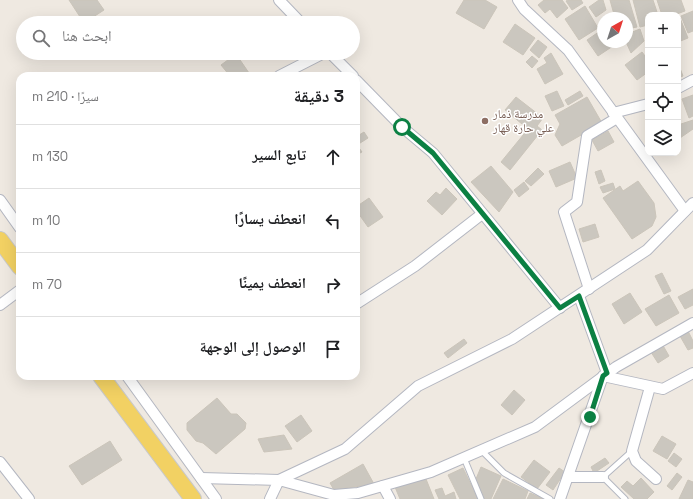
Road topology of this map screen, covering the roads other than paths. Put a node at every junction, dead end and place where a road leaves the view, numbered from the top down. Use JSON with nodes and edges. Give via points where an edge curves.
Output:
{"nodes":[{"id":1,"x":278,"y":0,"type":"edge"},
{"id":2,"x":518,"y":0,"type":"edge"},
{"id":3,"x":294,"y":16,"type":"edge"},
{"id":4,"x":310,"y":60,"type":"edge"},
{"id":5,"x":337,"y":60,"type":"edge"},
{"id":6,"x":287,"y":72,"type":"edge"},
{"id":7,"x":348,"y":72,"type":"edge"},
{"id":8,"x":693,"y":80,"type":"edge"},
{"id":9,"x":360,"y":84,"type":"edge"},
{"id":10,"x":681,"y":86,"type":"edge"},
{"id":11,"x":645,"y":105,"type":"edge"},
{"id":12,"x":615,"y":116,"type":"junction"},
{"id":13,"x":0,"y":200,"type":"edge"},
{"id":14,"x":693,"y":203,"type":"edge"},
{"id":15,"x":685,"y":211,"type":"junction"},
{"id":16,"x":482,"y":214,"type":"junction"},
{"id":17,"x":16,"y":222,"type":"edge"},
{"id":18,"x":0,"y":240,"type":"edge"},
{"id":19,"x":16,"y":262,"type":"edge"},
{"id":20,"x":589,"y":289,"type":"junction"},
{"id":21,"x":16,"y":293,"type":"edge"},
{"id":22,"x":579,"y":296,"type":"junction"},
{"id":23,"x":360,"y":301,"type":"edge"},
{"id":24,"x":0,"y":305,"type":"edge"},
{"id":25,"x":560,"y":308,"type":"junction"},
{"id":26,"x":693,"y":323,"type":"edge"},
{"id":27,"x":693,"y":372,"type":"edge"},
{"id":28,"x":605,"y":375,"type":"junction"},
{"id":29,"x":104,"y":380,"type":"edge"},
{"id":30,"x":130,"y":380,"type":"edge"},
{"id":31,"x":650,"y":387,"type":"junction"},
{"id":32,"x":481,"y":450,"type":"junction"},
{"id":33,"x":632,"y":451,"type":"junction"},
{"id":34,"x":464,"y":458,"type":"junction"},
{"id":35,"x":0,"y":462,"type":"edge"},
{"id":36,"x":568,"y":477,"type":"junction"},
{"id":37,"x":603,"y":477,"type":"junction"},
{"id":38,"x":201,"y":478,"type":"junction"},
{"id":39,"x":279,"y":480,"type":"junction"},
{"id":40,"x":656,"y":480,"type":"dead end"},
{"id":41,"x":383,"y":486,"type":"junction"},
{"id":42,"x":29,"y":499,"type":"edge"},
{"id":43,"x":193,"y":499,"type":"edge"},
{"id":44,"x":216,"y":499,"type":"edge"},
{"id":45,"x":270,"y":499,"type":"edge"},
{"id":46,"x":390,"y":499,"type":"edge"},
{"id":47,"x":480,"y":499,"type":"edge"},
{"id":48,"x":550,"y":499,"type":"edge"},
{"id":49,"x":560,"y":499,"type":"edge"},
{"id":50,"x":625,"y":499,"type":"edge"}],
"edges":[{"from":1,"to":3,"type":"street"},
{"from":2,"to":12,"type":"street","via":[[524,9],[568,50]]},
{"from":4,"to":6,"type":"street"},
{"from":5,"to":7,"type":"street"},
{"from":8,"to":10,"type":"street"},
{"from":9,"to":16,"type":"street","via":[[402,127],[433,153]]},
{"from":11,"to":12,"type":"street"},
{"from":12,"to":15,"type":"street"},
{"from":12,"to":20,"type":"street","via":[[587,136],[577,202],[564,212]]},
{"from":13,"to":17,"type":"street"},
{"from":14,"to":15,"type":"street"},
{"from":15,"to":20,"type":"street","via":[[647,250]]},
{"from":16,"to":23,"type":"street","via":[[415,266]]},
{"from":16,"to":25,"type":"street"},
{"from":18,"to":19,"type":"main road"},
{"from":20,"to":22,"type":"street"},
{"from":21,"to":24,"type":"street"},
{"from":22,"to":25,"type":"street"},
{"from":22,"to":28,"type":"street"},
{"from":25,"to":39,"type":"street","via":[[512,339],[418,386],[345,449]]},
{"from":26,"to":28,"type":"street"},
{"from":27,"to":31,"type":"street","via":[[663,389]]},
{"from":28,"to":31,"type":"street"},
{"from":28,"to":32,"type":"street","via":[[535,427]]},
{"from":28,"to":36,"type":"street"},
{"from":29,"to":43,"type":"main road"},
{"from":30,"to":38,"type":"street"},
{"from":31,"to":33,"type":"street"},
{"from":32,"to":34,"type":"street"},
{"from":32,"to":48,"type":"lane","via":[[504,473]]},
{"from":33,"to":37,"type":"lane"},
{"from":33,"to":40,"type":"street","via":[[636,461]]},
{"from":34,"to":41,"type":"street","via":[[431,472]]},
{"from":34,"to":47,"type":"lane"},
{"from":35,"to":42,"type":"street"},
{"from":36,"to":37,"type":"street"},
{"from":36,"to":49,"type":"street"},
{"from":37,"to":50,"type":"lane"},
{"from":38,"to":39,"type":"street"},
{"from":38,"to":44,"type":"street"},
{"from":39,"to":41,"type":"street","via":[[334,495],[358,493]]},
{"from":39,"to":45,"type":"street"},
{"from":41,"to":46,"type":"street"}]}
